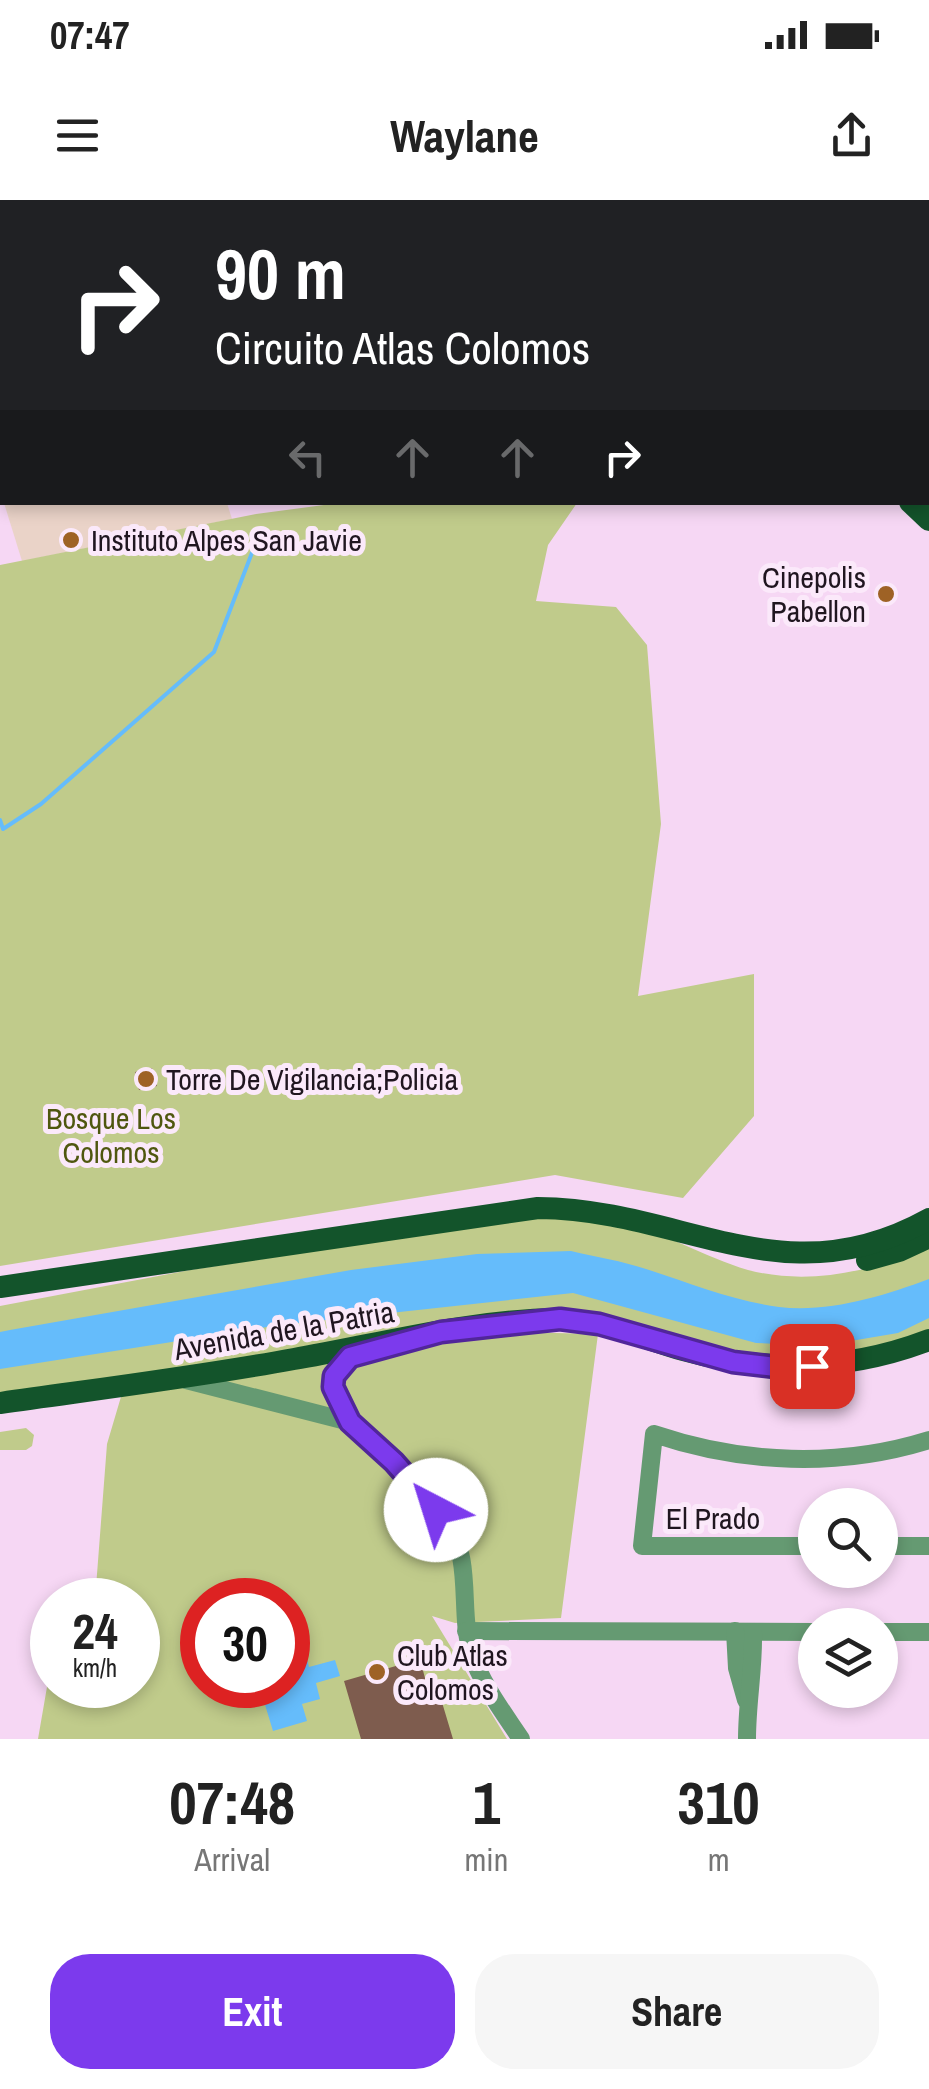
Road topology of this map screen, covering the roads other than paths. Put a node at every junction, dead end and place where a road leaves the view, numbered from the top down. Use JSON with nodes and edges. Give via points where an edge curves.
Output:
{"nodes":[{"id":1,"x":929,"y":1218,"type":"edge"},
{"id":2,"x":662,"y":1226,"type":"junction"},
{"id":3,"x":929,"y":1236,"type":"edge"},
{"id":4,"x":0,"y":1287,"type":"edge"},
{"id":5,"x":441,"y":1332,"type":"junction"},
{"id":6,"x":929,"y":1340,"type":"edge"},
{"id":7,"x":182,"y":1380,"type":"junction"},
{"id":8,"x":0,"y":1402,"type":"edge"},
{"id":9,"x":350,"y":1422,"type":"junction"},
{"id":10,"x":929,"y":1440,"type":"edge"},
{"id":11,"x":798,"y":1546,"type":"edge"},
{"id":12,"x":898,"y":1546,"type":"edge"},
{"id":13,"x":929,"y":1546,"type":"edge"},
{"id":14,"x":466,"y":1631,"type":"junction"},
{"id":15,"x":744,"y":1632,"type":"junction"},
{"id":16,"x":798,"y":1632,"type":"edge"},
{"id":17,"x":898,"y":1632,"type":"edge"},
{"id":18,"x":929,"y":1632,"type":"edge"},
{"id":19,"x":521,"y":1739,"type":"edge"},
{"id":20,"x":747,"y":1739,"type":"edge"}],
"edges":[{"from":1,"to":2,"type":"main road","via":[[862,1246],[808,1254],[752,1250]]},
{"from":2,"to":3,"type":"main road","via":[[717,1252],[783,1266],[856,1263]]},
{"from":2,"to":4,"type":"main road","via":[[613,1213],[538,1208]]},
{"from":5,"to":6,"type":"main road","name":"Avenida de la Patria","via":[[560,1319],[776,1367],[849,1362]]},
{"from":5,"to":7,"type":"main road","name":"Avenida de la Patria"},
{"from":5,"to":9,"type":"street","via":[[341,1364],[333,1387]]},
{"from":7,"to":8,"type":"main road","name":"Avenida de la Patria"},
{"from":7,"to":9,"type":"street"},
{"from":9,"to":14,"type":"street","via":[[450,1528],[461,1558]]},
{"from":10,"to":11,"type":"street","name":"El Prado","via":[[850,1456],[774,1460],[654,1434],[642,1546]]},
{"from":12,"to":13,"type":"street"},
{"from":14,"to":15,"type":"street"},
{"from":14,"to":19,"type":"street","via":[[472,1655]]},
{"from":15,"to":16,"type":"street"},
{"from":15,"to":20,"type":"street","via":[[737,1668]]},
{"from":17,"to":18,"type":"street"}]}
